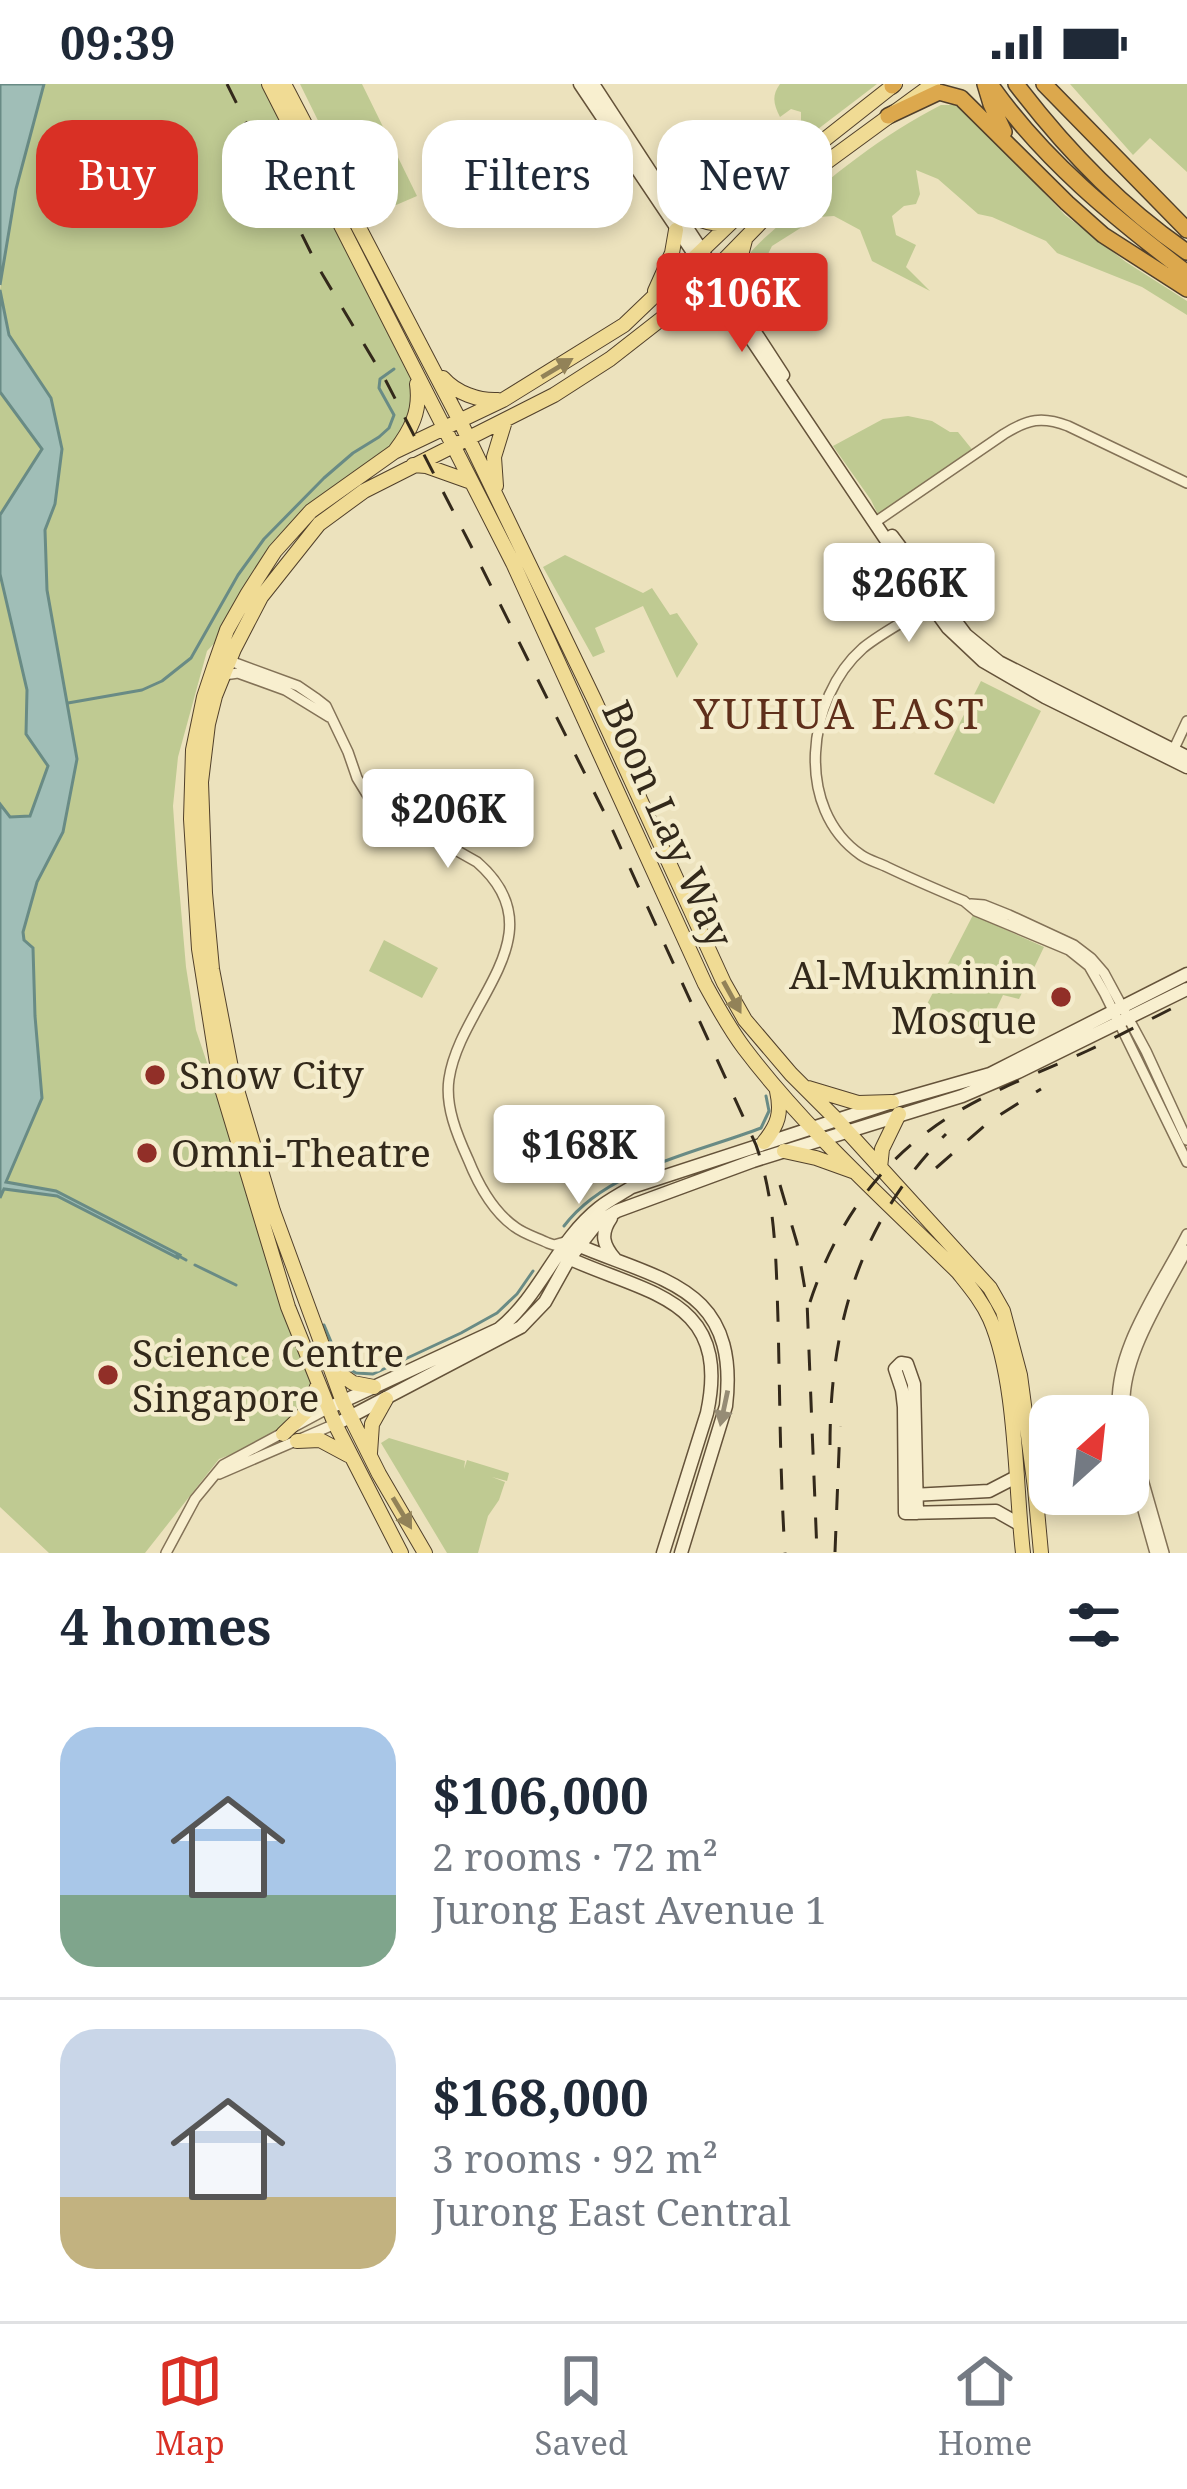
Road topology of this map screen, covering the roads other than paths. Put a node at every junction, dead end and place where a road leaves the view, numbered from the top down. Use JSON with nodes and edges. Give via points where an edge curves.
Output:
{"nodes":[{"id":1,"x":269,"y":84,"type":"edge"},
{"id":2,"x":284,"y":84,"type":"edge"},
{"id":3,"x":580,"y":84,"type":"edge"},
{"id":4,"x":593,"y":84,"type":"edge"},
{"id":5,"x":933,"y":84,"type":"edge"},
{"id":6,"x":988,"y":84,"type":"edge"},
{"id":7,"x":1016,"y":84,"type":"edge"},
{"id":8,"x":1048,"y":84,"type":"edge"},
{"id":9,"x":894,"y":85,"type":"edge"},
{"id":10,"x":888,"y":116,"type":"junction"},
{"id":11,"x":832,"y":133,"type":"edge"},
{"id":12,"x":1014,"y":150,"type":"junction"},
{"id":13,"x":657,"y":180,"type":"edge"},
{"id":14,"x":685,"y":228,"type":"edge"},
{"id":15,"x":725,"y":228,"type":"edge"},
{"id":16,"x":676,"y":230,"type":"junction"},
{"id":17,"x":1187,"y":230,"type":"edge"},
{"id":18,"x":746,"y":235,"type":"junction"},
{"id":19,"x":1187,"y":252,"type":"edge"},
{"id":20,"x":699,"y":255,"type":"junction"},
{"id":21,"x":711,"y":272,"type":"junction"},
{"id":22,"x":1187,"y":273,"type":"edge"},
{"id":23,"x":1187,"y":290,"type":"edge"},
{"id":24,"x":651,"y":301,"type":"junction"},
{"id":25,"x":683,"y":302,"type":"junction"},
{"id":26,"x":735,"y":309,"type":"junction"},
{"id":27,"x":420,"y":361,"type":"junction"},
{"id":28,"x":503,"y":400,"type":"junction"},
{"id":29,"x":505,"y":421,"type":"junction"},
{"id":30,"x":452,"y":424,"type":"junction"},
{"id":31,"x":461,"y":441,"type":"junction"},
{"id":32,"x":394,"y":452,"type":"junction"},
{"id":33,"x":413,"y":465,"type":"junction"},
{"id":34,"x":471,"y":482,"type":"junction"},
{"id":35,"x":1187,"y":483,"type":"edge"},
{"id":36,"x":497,"y":497,"type":"junction"},
{"id":37,"x":877,"y":521,"type":"junction"},
{"id":38,"x":934,"y":602,"type":"junction"},
{"id":39,"x":222,"y":668,"type":"junction"},
{"id":40,"x":1187,"y":721,"type":"edge"},
{"id":41,"x":1177,"y":755,"type":"edge"},
{"id":42,"x":1187,"y":767,"type":"edge"},
{"id":43,"x":1187,"y":974,"type":"edge"},
{"id":44,"x":1187,"y":989,"type":"edge"},
{"id":45,"x":1120,"y":1015,"type":"junction"},
{"id":46,"x":214,"y":1017,"type":"junction"},
{"id":47,"x":776,"y":1086,"type":"junction"},
{"id":48,"x":804,"y":1087,"type":"junction"},
{"id":49,"x":896,"y":1108,"type":"junction"},
{"id":50,"x":842,"y":1125,"type":"junction"},
{"id":51,"x":819,"y":1132,"type":"junction"},
{"id":52,"x":1187,"y":1140,"type":"edge"},
{"id":53,"x":764,"y":1142,"type":"junction"},
{"id":54,"x":784,"y":1151,"type":"junction"},
{"id":55,"x":1187,"y":1162,"type":"edge"},
{"id":56,"x":880,"y":1168,"type":"junction"},
{"id":57,"x":860,"y":1174,"type":"junction"},
{"id":58,"x":616,"y":1211,"type":"junction"},
{"id":59,"x":1187,"y":1234,"type":"edge"},
{"id":60,"x":566,"y":1249,"type":"junction"},
{"id":61,"x":1187,"y":1250,"type":"edge"},
{"id":62,"x":616,"y":1259,"type":"junction"},
{"id":63,"x":601,"y":1272,"type":"junction"},
{"id":64,"x":556,"y":1284,"type":"junction"},
{"id":65,"x":716,"y":1327,"type":"junction"},
{"id":66,"x":702,"y":1335,"type":"junction"},
{"id":67,"x":329,"y":1366,"type":"junction"},
{"id":68,"x":318,"y":1382,"type":"junction"},
{"id":69,"x":380,"y":1393,"type":"junction"},
{"id":70,"x":1117,"y":1395,"type":"edge"},
{"id":71,"x":1124,"y":1395,"type":"edge"},
{"id":72,"x":339,"y":1413,"type":"junction"},
{"id":73,"x":290,"y":1438,"type":"junction"},
{"id":74,"x":352,"y":1458,"type":"junction"},
{"id":75,"x":370,"y":1458,"type":"junction"},
{"id":76,"x":917,"y":1464,"type":"junction"},
{"id":77,"x":1016,"y":1477,"type":"junction"},
{"id":78,"x":952,"y":1494,"type":"junction"},
{"id":79,"x":911,"y":1495,"type":"junction"},
{"id":80,"x":1149,"y":1510,"type":"edge"},
{"id":81,"x":1147,"y":1515,"type":"edge"},
{"id":82,"x":1019,"y":1523,"type":"junction"},
{"id":83,"x":166,"y":1553,"type":"edge"},
{"id":84,"x":401,"y":1553,"type":"edge"},
{"id":85,"x":425,"y":1553,"type":"edge"},
{"id":86,"x":663,"y":1553,"type":"edge"},
{"id":87,"x":682,"y":1553,"type":"edge"},
{"id":88,"x":1022,"y":1553,"type":"edge"},
{"id":89,"x":1041,"y":1553,"type":"edge"},
{"id":90,"x":1160,"y":1553,"type":"edge"}],
"edges":[{"from":1,"to":27,"type":"main road","name":"Boon Lay Way"},
{"from":2,"to":27,"type":"main road","name":"Boon Lay Way"},
{"from":3,"to":16,"type":"main road"},
{"from":4,"to":13,"type":"main road"},
{"from":5,"to":10,"type":"main road"},
{"from":6,"to":12,"type":"highway"},
{"from":6,"to":22,"type":"highway","via":[[1058,164]]},
{"from":7,"to":19,"type":"highway","via":[[1106,186]]},
{"from":8,"to":17,"type":"highway"},
{"from":9,"to":11,"type":"main road"},
{"from":10,"to":12,"type":"highway","via":[[939,92],[953,94]]},
{"from":10,"to":18,"type":"main road","via":[[802,180]]},
{"from":12,"to":23,"type":"highway","via":[[1103,235]]},
{"from":14,"to":20,"type":"main road"},
{"from":15,"to":20,"type":"main road"},
{"from":16,"to":20,"type":"main road"},
{"from":16,"to":24,"type":"main road"},
{"from":18,"to":21,"type":"main road"},
{"from":18,"to":26,"type":"main road"},
{"from":20,"to":21,"type":"main road"},
{"from":20,"to":24,"type":"main road"},
{"from":21,"to":25,"type":"main road"},
{"from":21,"to":26,"type":"main road"},
{"from":28,"to":24,"type":"main road","one_way":true},
{"from":25,"to":26,"type":"main road"},
{"from":25,"to":29,"type":"main road","via":[[610,359]]},
{"from":26,"to":37,"type":"main road"},
{"from":27,"to":28,"type":"main road","via":[[448,384]]},
{"from":27,"to":30,"type":"main road","name":"Boon Lay Way"},
{"from":27,"to":32,"type":"main road","via":[[418,408]]},
{"from":28,"to":30,"type":"main road"},
{"from":29,"to":31,"type":"main road"},
{"from":29,"to":36,"type":"main road","via":[[494,457]]},
{"from":30,"to":31,"type":"main road","name":"Boon Lay Way"},
{"from":30,"to":32,"type":"main road"},
{"from":31,"to":33,"type":"main road"},
{"from":31,"to":34,"type":"main road","name":"Boon Lay Way"},
{"from":31,"to":36,"type":"main road","name":"Boon Lay Way"},
{"from":32,"to":39,"type":"main road","via":[[311,511],[275,551],[227,631]]},
{"from":33,"to":34,"type":"main road"},
{"from":33,"to":39,"type":"main road","via":[[310,534],[261,597]]},
{"from":34,"to":47,"type":"main road","name":"Boon Lay Way","via":[[703,981]]},
{"from":35,"to":37,"type":"street","via":[[1038,418]]},
{"from":36,"to":48,"type":"main road","name":"Boon Lay Way","one_way":true,"via":[[724,983]]},
{"from":37,"to":38,"type":"main road"},
{"from":38,"to":41,"type":"main road","via":[[999,662]]},
{"from":38,"to":45,"type":"street","via":[[863,649],[836,682],[814,759],[827,813],[861,855],[1077,956]]},
{"from":39,"to":46,"type":"main road","via":[[204,697],[193,750],[195,912]]},
{"from":39,"to":60,"type":"street","via":[[298,686],[326,706],[368,796],[495,880],[510,917],[509,939],[452,1063],[449,1107],[488,1198],[515,1227]]},
{"from":40,"to":41,"type":"street"},
{"from":41,"to":42,"type":"main road"},
{"from":43,"to":45,"type":"main road"},
{"from":44,"to":45,"type":"main road"},
{"from":45,"to":49,"type":"main road","via":[[962,1096]]},
{"from":45,"to":52,"type":"street"},
{"from":45,"to":55,"type":"street"},
{"from":46,"to":67,"type":"main road"},
{"from":46,"to":68,"type":"main road","via":[[234,1134]]},
{"from":47,"to":51,"type":"main road","name":"Boon Lay Way"},
{"from":47,"to":53,"type":"main road","via":[[782,1109]]},
{"from":48,"to":49,"type":"main road"},
{"from":48,"to":50,"type":"main road","name":"Boon Lay Way"},
{"from":49,"to":50,"type":"main road"},
{"from":49,"to":56,"type":"main road"},
{"from":50,"to":51,"type":"main road"},
{"from":50,"to":56,"type":"main road","name":"Boon Lay Way"},
{"from":51,"to":53,"type":"main road"},
{"from":51,"to":54,"type":"main road"},
{"from":51,"to":57,"type":"main road","name":"Boon Lay Way"},
{"from":53,"to":60,"type":"main road","via":[[632,1187],[596,1210]]},
{"from":54,"to":57,"type":"main road"},
{"from":54,"to":58,"type":"main road"},
{"from":56,"to":89,"type":"main road","name":"Boon Lay Way","via":[[976,1269],[1003,1312],[1020,1375]]},
{"from":57,"to":77,"type":"main road","name":"Boon Lay Way","via":[[958,1272],[990,1319]]},
{"from":58,"to":60,"type":"main road"},
{"from":58,"to":62,"type":"main road","via":[[604,1234]]},
{"from":59,"to":70,"type":"street","via":[[1123,1360]]},
{"from":60,"to":62,"type":"main road"},
{"from":60,"to":63,"type":"main road"},
{"from":60,"to":64,"type":"main road"},
{"from":60,"to":69,"type":"main road","via":[[499,1329]]},
{"from":61,"to":71,"type":"street","via":[[1131,1359]]},
{"from":62,"to":65,"type":"main road","via":[[685,1290]]},
{"from":63,"to":64,"type":"main road"},
{"from":63,"to":66,"type":"main road","via":[[671,1300]]},
{"from":64,"to":69,"type":"main road","via":[[521,1327]]},
{"from":65,"to":66,"type":"main road"},
{"from":65,"to":87,"type":"main road","one_way":true,"via":[[728,1365],[726,1406]]},
{"from":66,"to":86,"type":"main road","via":[[711,1393]]},
{"from":67,"to":69,"type":"main road"},
{"from":67,"to":72,"type":"main road"},
{"from":68,"to":72,"type":"main road"},
{"from":68,"to":73,"type":"main road"},
{"from":69,"to":72,"type":"main road"},
{"from":69,"to":75,"type":"main road"},
{"from":72,"to":73,"type":"street"},
{"from":72,"to":73,"type":"street"},
{"from":72,"to":74,"type":"main road"},
{"from":72,"to":75,"type":"main road"},
{"from":73,"to":74,"type":"main road","via":[[320,1440]]},
{"from":73,"to":83,"type":"street","via":[[223,1465]]},
{"from":74,"to":84,"type":"main road"},
{"from":75,"to":85,"type":"main road","one_way":true},
{"from":76,"to":78,"type":"main road","via":[[932,1486]]},
{"from":76,"to":79,"type":"main road"},
{"from":76,"to":79,"type":"main road","via":[[914,1384],[901,1363],[895,1370]]},
{"from":77,"to":78,"type":"main road","via":[[989,1492]]},
{"from":77,"to":82,"type":"main road","name":"Boon Lay Way"},
{"from":78,"to":79,"type":"main road"},
{"from":79,"to":82,"type":"main road","via":[[905,1513],[997,1511]]},
{"from":80,"to":90,"type":"street"},
{"from":81,"to":90,"type":"street"},
{"from":82,"to":88,"type":"main road","name":"Boon Lay Way"}]}
